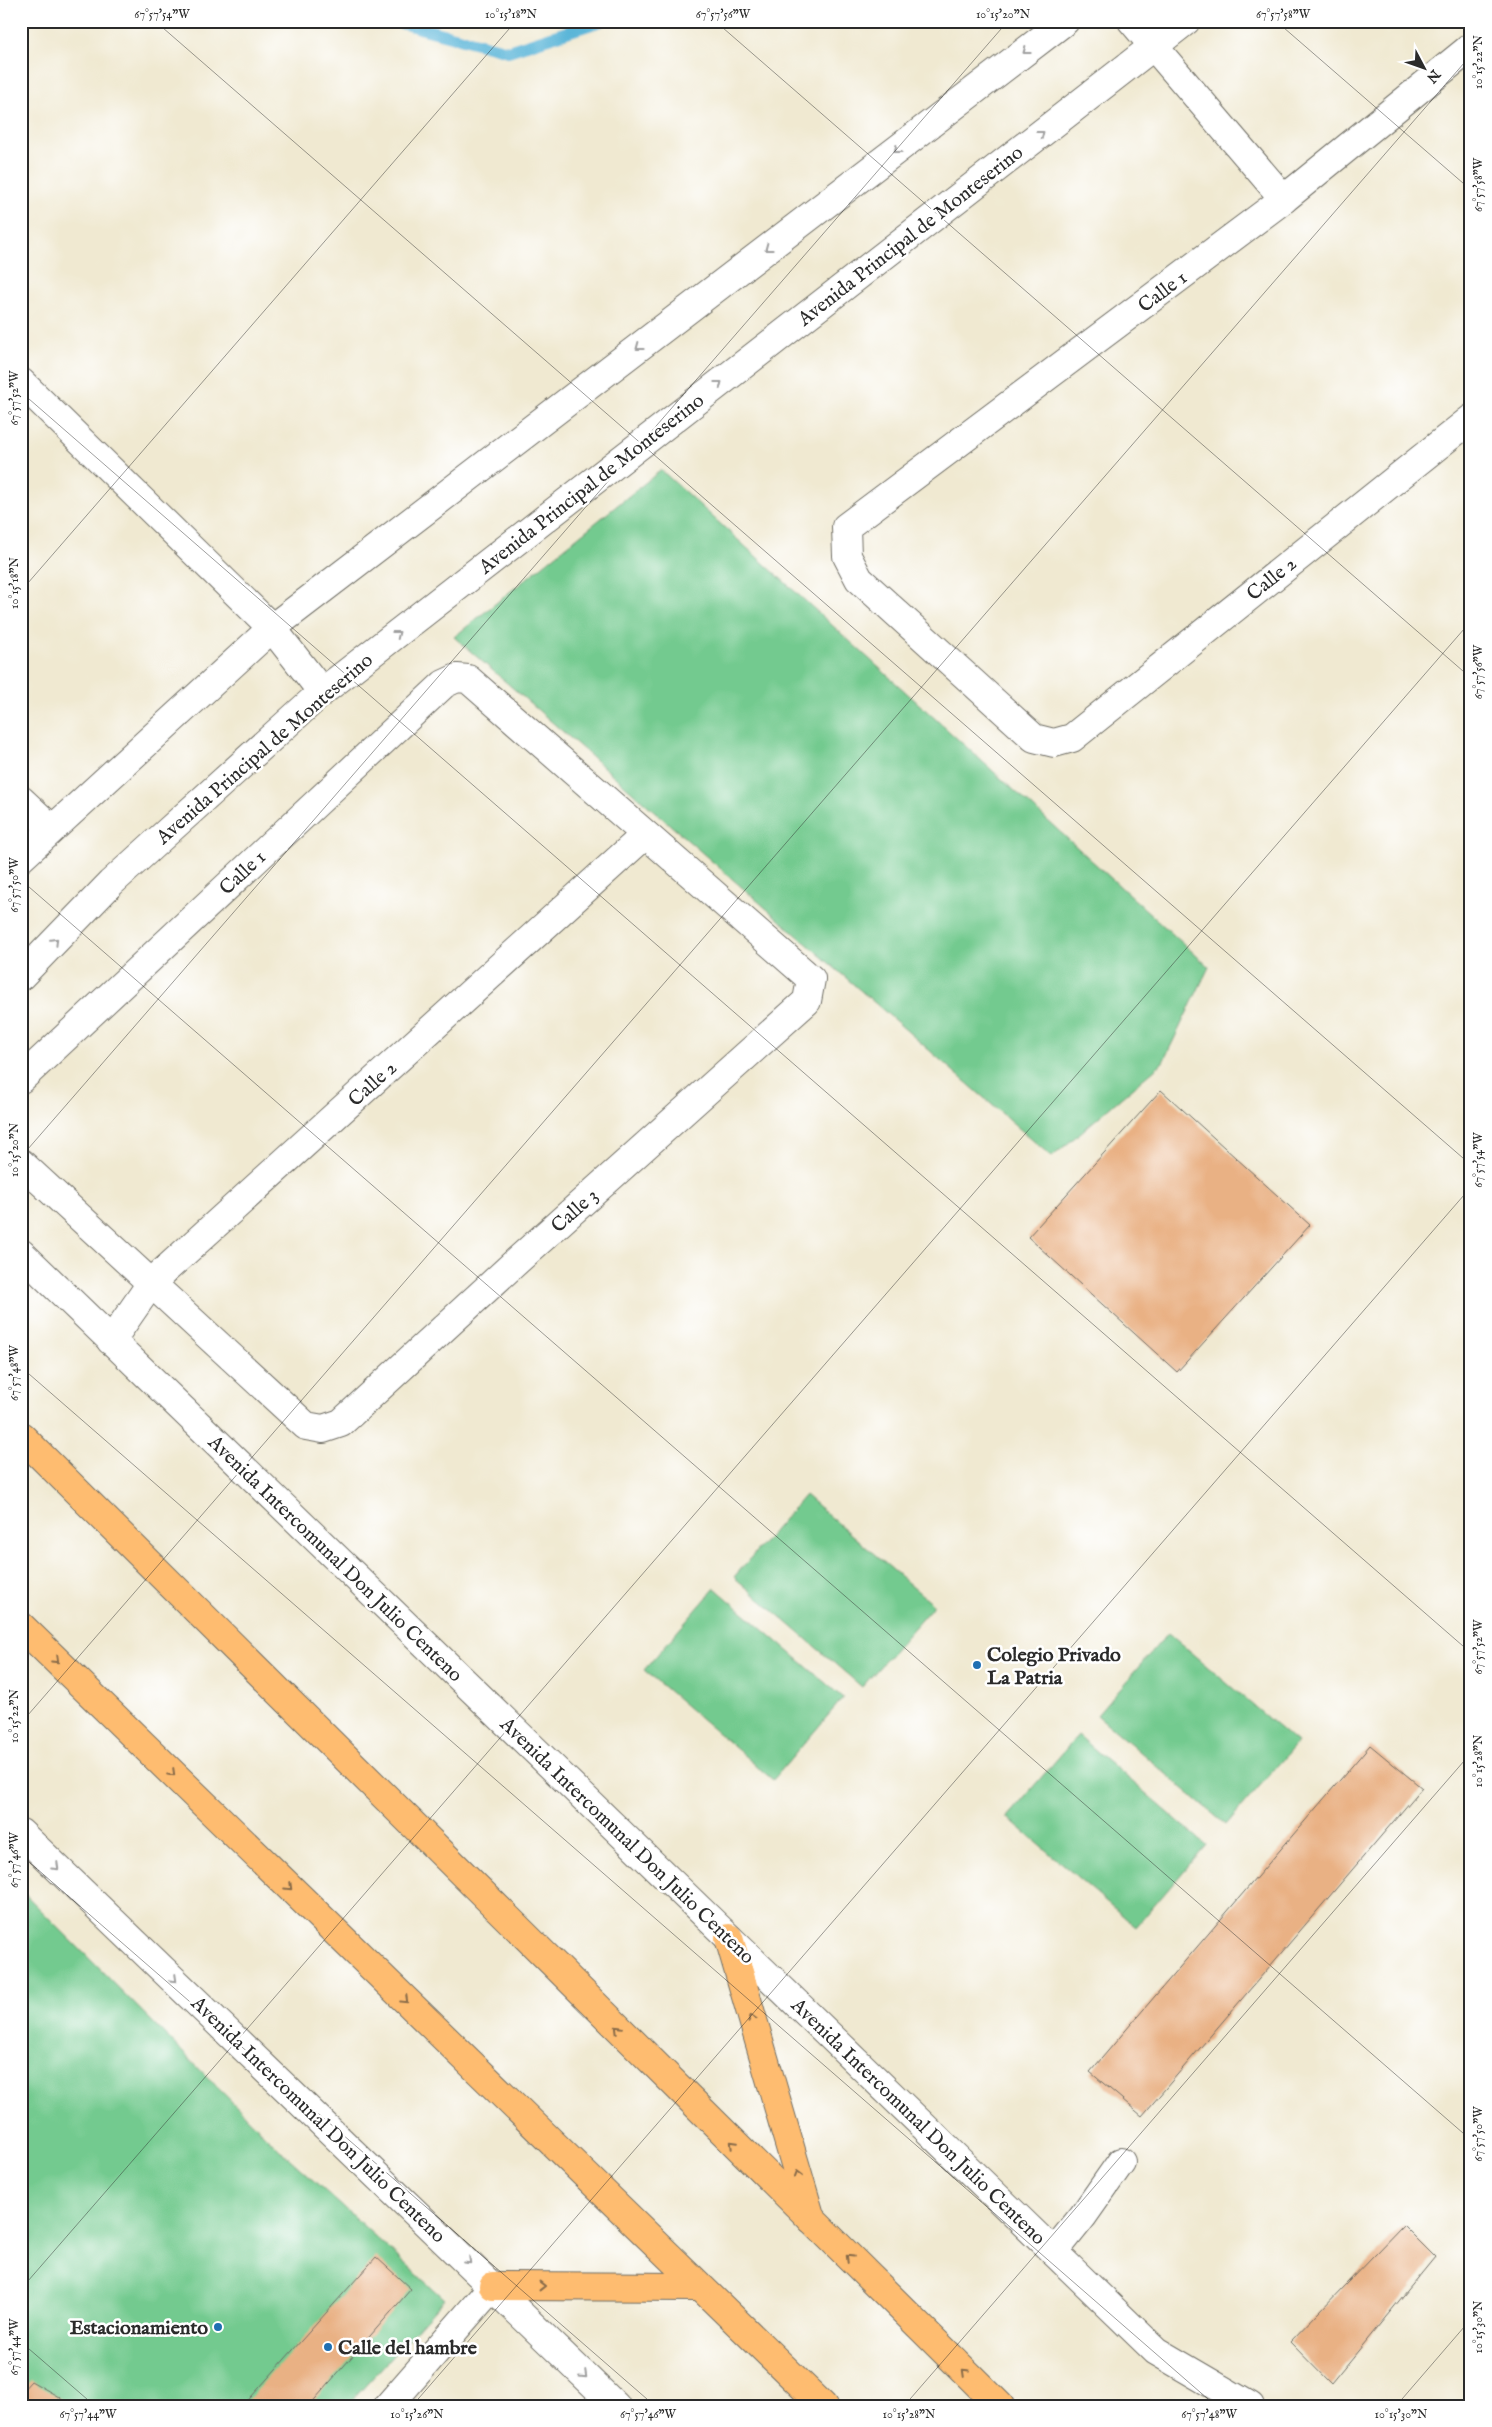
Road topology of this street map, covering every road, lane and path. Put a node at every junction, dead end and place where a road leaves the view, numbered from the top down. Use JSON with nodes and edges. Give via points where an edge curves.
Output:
{"nodes":[{"id":1,"x":1065,"y":21,"type":"edge"},
{"id":2,"x":1132,"y":21,"type":"edge"},
{"id":3,"x":1186,"y":21,"type":"edge"},
{"id":4,"x":1153,"y":46,"type":"junction"},
{"id":5,"x":1471,"y":46,"type":"edge"},
{"id":6,"x":1284,"y":199,"type":"junction"},
{"id":7,"x":21,"y":382,"type":"edge"},
{"id":8,"x":1471,"y":418,"type":"edge"},
{"id":9,"x":272,"y":628,"type":"junction"},
{"id":10,"x":322,"y":692,"type":"junction"},
{"id":11,"x":1072,"y":738,"type":"joint"},
{"id":12,"x":21,"y":800,"type":"edge"},
{"id":13,"x":51,"y":828,"type":"junction"},
{"id":14,"x":645,"y":836,"type":"junction"},
{"id":15,"x":21,"y":858,"type":"edge"},
{"id":16,"x":21,"y":976,"type":"edge"},
{"id":17,"x":21,"y":1079,"type":"edge"},
{"id":18,"x":21,"y":1163,"type":"edge"},
{"id":19,"x":21,"y":1253,"type":"edge"},
{"id":20,"x":152,"y":1282,"type":"junction"},
{"id":21,"x":112,"y":1341,"type":"junction"},
{"id":22,"x":21,"y":1436,"type":"edge"},
{"id":23,"x":21,"y":1626,"type":"edge"},
{"id":24,"x":21,"y":1833,"type":"edge"},
{"id":25,"x":729,"y":1938,"type":"junction"},
{"id":26,"x":1120,"y":2162,"type":"dead end"},
{"id":27,"x":811,"y":2221,"type":"junction"},
{"id":28,"x":1054,"y":2252,"type":"junction"},
{"id":29,"x":494,"y":2286,"type":"junction"},
{"id":30,"x":698,"y":2287,"type":"junction"},
{"id":31,"x":388,"y":2406,"type":"edge"},
{"id":32,"x":616,"y":2406,"type":"edge"},
{"id":33,"x":823,"y":2406,"type":"edge"},
{"id":34,"x":1000,"y":2406,"type":"edge"},
{"id":35,"x":1250,"y":2406,"type":"edge"}],
"edges":[{"from":1,"to":9,"type":"street","one_way":true},
{"from":2,"to":4,"type":"street"},
{"from":3,"to":4,"type":"street","name":"Avenida Principal de Monteserino"},
{"from":4,"to":6,"type":"street"},
{"from":10,"to":4,"type":"street","name":"Avenida Principal de Monteserino","one_way":true},
{"from":5,"to":6,"type":"street","name":"Calle 1"},
{"from":6,"to":11,"type":"street","name":"Calle 1","via":[[846,527],[847,556],[859,579],[1034,738],[1054,743]]},
{"from":7,"to":9,"type":"street"},
{"from":8,"to":11,"type":"street","name":"Calle 2"},
{"from":9,"to":10,"type":"street"},
{"from":9,"to":13,"type":"street"},
{"from":16,"to":10,"type":"street","name":"Avenida Principal de Monteserino","one_way":true,"via":[[111,882]]},
{"from":12,"to":13,"type":"street"},
{"from":13,"to":15,"type":"street"},
{"from":14,"to":17,"type":"street","name":"Calle 1","via":[[468,679],[457,678],[444,684]]},
{"from":14,"to":20,"type":"street","name":"Calle 2"},
{"from":14,"to":20,"type":"street","name":"Calle 3","via":[[811,979],[807,1001],[341,1423],[323,1429],[306,1426]]},
{"from":18,"to":20,"type":"street"},
{"from":19,"to":21,"type":"street","name":"Avenida Intercomunal Don Julio Centeno"},
{"from":20,"to":21,"type":"street","name":"Calle 2"},
{"from":21,"to":25,"type":"street","name":"Avenida Intercomunal Don Julio Centeno"},
{"from":27,"to":22,"type":"main road","one_way":true},
{"from":23,"to":30,"type":"main road","one_way":true},
{"from":24,"to":29,"type":"street","name":"Avenida Intercomunal Don Julio Centeno","one_way":true},
{"from":27,"to":25,"type":"main road","one_way":true},
{"from":25,"to":28,"type":"street","name":"Avenida Intercomunal Don Julio Centeno"},
{"from":26,"to":28,"type":"street"},
{"from":34,"to":27,"type":"main road","one_way":true},
{"from":28,"to":35,"type":"street","name":"Avenida Intercomunal Don Julio Centeno","via":[[1156,2351]]},
{"from":29,"to":30,"type":"main road","one_way":true},
{"from":29,"to":31,"type":"street"},
{"from":29,"to":32,"type":"street","name":"Avenida Intercomunal Don Julio Centeno","one_way":true},
{"from":30,"to":33,"type":"main road"}]}
